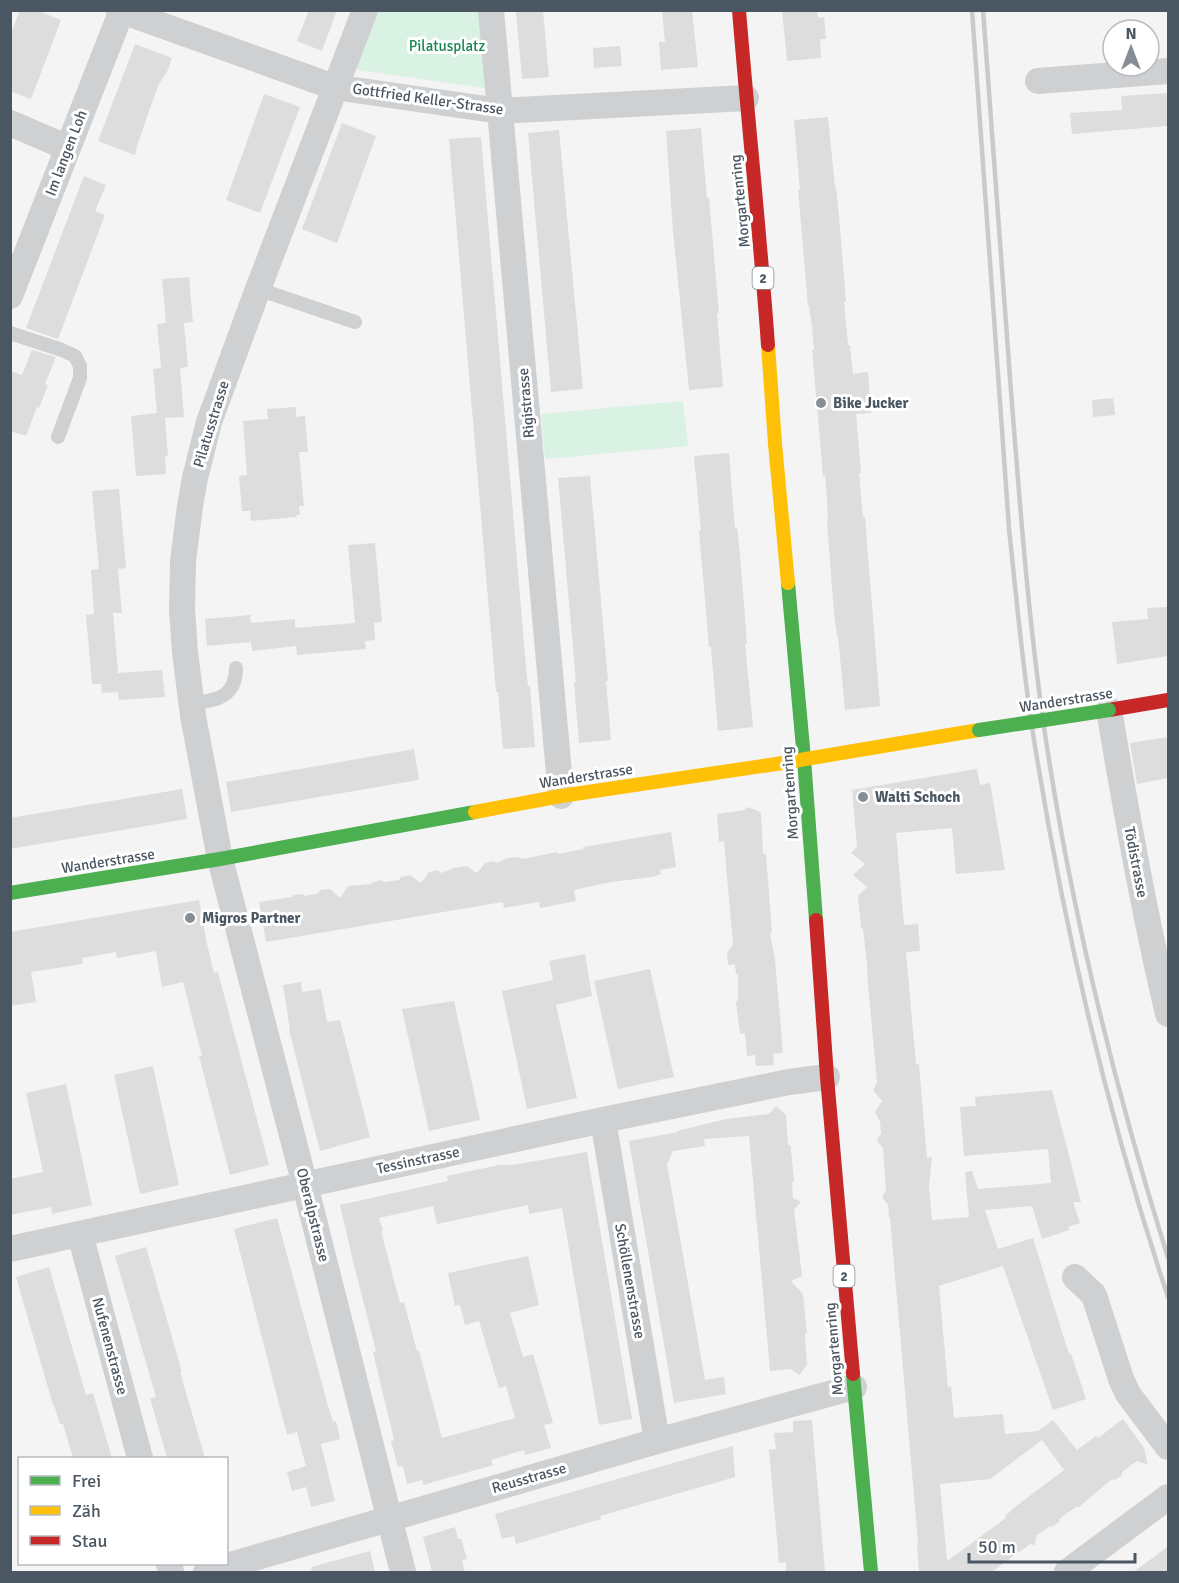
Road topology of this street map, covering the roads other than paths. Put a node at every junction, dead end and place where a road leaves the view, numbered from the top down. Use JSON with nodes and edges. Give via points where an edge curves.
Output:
{"nodes":[{"id":1,"x":364,"y":10,"type":"edge"},
{"id":2,"x":491,"y":10,"type":"edge"},
{"id":3,"x":739,"y":10,"type":"edge"},
{"id":4,"x":121,"y":11,"type":"edge"},
{"id":5,"x":1168,"y":72,"type":"edge"},
{"id":6,"x":1038,"y":81,"type":"dead end"},
{"id":7,"x":334,"y":87,"type":"junction"},
{"id":8,"x":746,"y":98,"type":"junction"},
{"id":9,"x":500,"y":111,"type":"junction"},
{"id":10,"x":10,"y":123,"type":"edge"},
{"id":11,"x":68,"y":148,"type":"junction"},
{"id":12,"x":258,"y":288,"type":"junction"},
{"id":13,"x":10,"y":296,"type":"edge"},
{"id":14,"x":356,"y":322,"type":"dead end"},
{"id":15,"x":10,"y":333,"type":"edge"},
{"id":16,"x":58,"y":437,"type":"dead end"},
{"id":17,"x":236,"y":668,"type":"dead end"},
{"id":18,"x":1168,"y":699,"type":"edge"},
{"id":19,"x":192,"y":704,"type":"junction"},
{"id":20,"x":1109,"y":710,"type":"junction"},
{"id":21,"x":804,"y":759,"type":"junction"},
{"id":22,"x":561,"y":796,"type":"junction"},
{"id":23,"x":220,"y":859,"type":"junction"},
{"id":24,"x":10,"y":893,"type":"edge"},
{"id":25,"x":1168,"y":1014,"type":"edge"},
{"id":26,"x":826,"y":1077,"type":"junction"},
{"id":27,"x":603,"y":1120,"type":"junction"},
{"id":28,"x":305,"y":1185,"type":"junction"},
{"id":29,"x":80,"y":1234,"type":"junction"},
{"id":30,"x":10,"y":1249,"type":"edge"},
{"id":31,"x":1076,"y":1277,"type":"dead end"},
{"id":32,"x":854,"y":1387,"type":"junction"},
{"id":33,"x":657,"y":1441,"type":"junction"},
{"id":34,"x":1168,"y":1447,"type":"edge"},
{"id":35,"x":140,"y":1457,"type":"edge"},
{"id":36,"x":1168,"y":1497,"type":"edge"},
{"id":37,"x":389,"y":1518,"type":"junction"},
{"id":38,"x":206,"y":1572,"type":"edge"},
{"id":39,"x":403,"y":1572,"type":"edge"},
{"id":40,"x":871,"y":1572,"type":"edge"},
{"id":41,"x":1067,"y":1572,"type":"edge"}],
"edges":[{"from":1,"to":7,"type":"street","name":"Pilatusstrasse"},
{"from":2,"to":9,"type":"street","name":"Rigistrasse"},
{"from":3,"to":8,"type":"main road","name":"Morgartenring","number":"2"},
{"from":4,"to":7,"type":"street","name":"Gottfried Keller-Strasse"},
{"from":4,"to":11,"type":"street","name":"Im langen Loh"},
{"from":5,"to":6,"type":"street"},
{"from":7,"to":9,"type":"street","name":"Gottfried Keller-Strasse"},
{"from":7,"to":12,"type":"street","name":"Pilatusstrasse"},
{"from":8,"to":9,"type":"street","name":"Gottfried Keller-Strasse"},
{"from":8,"to":21,"type":"main road","name":"Morgartenring","number":"2"},
{"from":9,"to":22,"type":"street","name":"Rigistrasse"},
{"from":10,"to":11,"type":"street"},
{"from":11,"to":13,"type":"street","name":"Im langen Loh"},
{"from":12,"to":14,"type":"lane"},
{"from":12,"to":19,"type":"street","name":"Pilatusstrasse","via":[[209,422],[190,506],[183,561],[183,610]]},
{"from":15,"to":16,"type":"lane","via":[[75,356],[80,366],[80,378]]},
{"from":17,"to":19,"type":"lane","via":[[232,686],[225,694],[217,700]]},
{"from":18,"to":20,"type":"main road","name":"Wanderstrasse"},
{"from":19,"to":23,"type":"street","name":"Pilatusstrasse"},
{"from":20,"to":21,"type":"main road","name":"Wanderstrasse","bridge":true},
{"from":20,"to":25,"type":"street","name":"Tödistrasse"},
{"from":21,"to":22,"type":"main road","name":"Wanderstrasse"},
{"from":21,"to":26,"type":"main road","name":"Morgartenring","number":"2"},
{"from":22,"to":23,"type":"main road","name":"Wanderstrasse"},
{"from":23,"to":24,"type":"main road","name":"Wanderstrasse"},
{"from":23,"to":28,"type":"street","name":"Oberalpstrasse"},
{"from":26,"to":27,"type":"street","name":"Tessinstrasse"},
{"from":26,"to":32,"type":"main road","name":"Morgartenring","number":"2"},
{"from":27,"to":28,"type":"street","name":"Tessinstrasse"},
{"from":27,"to":33,"type":"street","name":"Schöllenenstrasse"},
{"from":28,"to":29,"type":"street","name":"Tessinstrasse"},
{"from":28,"to":37,"type":"street","name":"Oberalpstrasse"},
{"from":29,"to":30,"type":"street","name":"Tessinstrasse"},
{"from":29,"to":35,"type":"street","name":"Nufenenstrasse"},
{"from":31,"to":34,"type":"street","via":[[1094,1295],[1128,1394]]},
{"from":32,"to":33,"type":"street","name":"Reusstrasse"},
{"from":32,"to":40,"type":"main road","name":"Morgartenring","number":"2"},
{"from":33,"to":37,"type":"street","name":"Reusstrasse"},
{"from":36,"to":41,"type":"street"},
{"from":37,"to":38,"type":"street","name":"Reusstrasse"},
{"from":37,"to":39,"type":"street","name":"Oberalpstrasse"}]}
